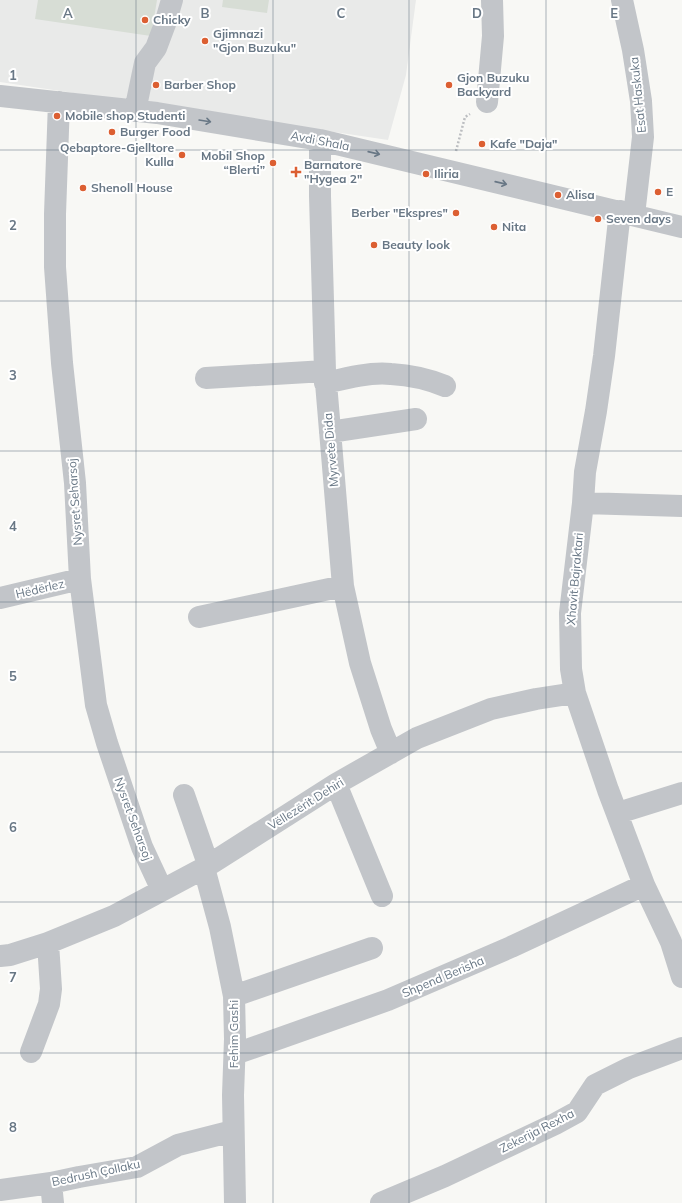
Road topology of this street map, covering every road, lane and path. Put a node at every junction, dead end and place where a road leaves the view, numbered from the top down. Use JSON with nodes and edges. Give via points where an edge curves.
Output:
{"nodes":[{"id":1,"x":172,"y":0,"type":"edge"},
{"id":2,"x":492,"y":0,"type":"edge"},
{"id":3,"x":622,"y":0,"type":"edge"},
{"id":4,"x":0,"y":96,"type":"edge"},
{"id":5,"x":59,"y":102,"type":"junction"},
{"id":6,"x":487,"y":102,"type":"joint"},
{"id":7,"x":136,"y":111,"type":"junction"},
{"id":8,"x":320,"y":140,"type":"junction"},
{"id":9,"x":450,"y":171,"type":"junction"},
{"id":10,"x":627,"y":213,"type":"junction"},
{"id":11,"x":682,"y":227,"type":"edge"},
{"id":12,"x":325,"y":377,"type":"junction"},
{"id":13,"x":206,"y":378,"type":"dead end"},
{"id":14,"x":445,"y":386,"type":"dead end"},
{"id":15,"x":416,"y":419,"type":"dead end"},
{"id":16,"x":330,"y":432,"type":"junction"},
{"id":17,"x":583,"y":503,"type":"junction"},
{"id":18,"x":682,"y":506,"type":"edge"},
{"id":19,"x":80,"y":579,"type":"junction"},
{"id":20,"x":343,"y":586,"type":"junction"},
{"id":21,"x":0,"y":598,"type":"edge"},
{"id":22,"x":199,"y":617,"type":"dead end"},
{"id":23,"x":575,"y":693,"type":"junction"},
{"id":24,"x":391,"y":753,"type":"junction"},
{"id":25,"x":336,"y":784,"type":"junction"},
{"id":26,"x":682,"y":793,"type":"edge"},
{"id":27,"x":184,"y":795,"type":"dead end"},
{"id":28,"x":618,"y":813,"type":"junction"},
{"id":29,"x":206,"y":866,"type":"junction"},
{"id":30,"x":644,"y":885,"type":"junction"},
{"id":31,"x":162,"y":890,"type":"junction"},
{"id":32,"x":382,"y":896,"type":"dead end"},
{"id":33,"x":676,"y":942,"type":"edge"},
{"id":34,"x":48,"y":943,"type":"junction"},
{"id":35,"x":372,"y":948,"type":"dead end"},
{"id":36,"x":0,"y":956,"type":"edge"},
{"id":37,"x":682,"y":977,"type":"edge"},
{"id":38,"x":234,"y":996,"type":"junction"},
{"id":39,"x":682,"y":1048,"type":"edge"},
{"id":40,"x":31,"y":1052,"type":"dead end"},
{"id":41,"x":234,"y":1054,"type":"junction"},
{"id":42,"x":233,"y":1131,"type":"junction"},
{"id":43,"x":0,"y":1190,"type":"edge"},
{"id":44,"x":52,"y":1193,"type":"edge"},
{"id":45,"x":235,"y":1203,"type":"edge"},
{"id":46,"x":381,"y":1203,"type":"edge"}],
"edges":[{"from":1,"to":7,"type":"street","via":[[156,48],[145,63]]},
{"from":2,"to":6,"type":"street","via":[[493,36]]},
{"from":3,"to":10,"type":"street","name":"Esat Haskuka","via":[[641,100],[643,137]]},
{"from":4,"to":5,"type":"street","name":"Avdi Shala"},
{"from":5,"to":7,"type":"street","name":"Avdi Shala"},
{"from":5,"to":19,"type":"street","name":"Nysret Seharsoj","via":[[55,267],[75,483]]},
{"from":6,"to":9,"type":"path","via":[[465,117]]},
{"from":7,"to":8,"type":"street","name":"Avdi Shala","one_way":true},
{"from":8,"to":9,"type":"street","name":"Avdi Shala","one_way":true},
{"from":8,"to":12,"type":"street","name":"Myrvete Dida"},
{"from":9,"to":10,"type":"street","name":"Avdi Shala","one_way":true},
{"from":10,"to":11,"type":"street","name":"Avdi Shala"},
{"from":10,"to":17,"type":"street","name":"Xhavit Bajraktari","via":[[585,472]]},
{"from":12,"to":13,"type":"street"},
{"from":12,"to":14,"type":"street","via":[[348,378],[390,374],[429,380]]},
{"from":12,"to":16,"type":"street","name":"Myrvete Dida"},
{"from":15,"to":16,"type":"street"},
{"from":16,"to":20,"type":"street","name":"Myrvete Dida"},
{"from":17,"to":18,"type":"street"},
{"from":17,"to":23,"type":"street","name":"Xhavit Bajraktari","via":[[570,613],[571,669]]},
{"from":19,"to":21,"type":"street","name":"Hëdërlez"},
{"from":19,"to":31,"type":"street","name":"Nysret Seharsoj","via":[[96,704],[142,847]]},
{"from":20,"to":22,"type":"street"},
{"from":20,"to":24,"type":"street","name":"Myrvete Dida","via":[[360,663]]},
{"from":23,"to":24,"type":"street","name":"Vëllezërit Dehiri","via":[[491,709],[417,738]]},
{"from":23,"to":28,"type":"street","name":"Xhavit Bajraktari"},
{"from":24,"to":25,"type":"street","name":"Vëllezërit Dehiri"},
{"from":25,"to":29,"type":"street","name":"Vëllezërit Dehiri"},
{"from":25,"to":32,"type":"street"},
{"from":26,"to":28,"type":"street"},
{"from":27,"to":29,"type":"street","name":"Fehim Gashi"},
{"from":28,"to":30,"type":"street","name":"Xhavit Bajraktari"},
{"from":29,"to":31,"type":"street","name":"Vëllezërit Dehiri"},
{"from":29,"to":38,"type":"street","name":"Fehim Gashi"},
{"from":30,"to":33,"type":"street","name":"Xhavit Bajraktari"},
{"from":30,"to":41,"type":"street","name":"Shpend Berisha","via":[[511,947],[388,1000]]},
{"from":31,"to":34,"type":"street","name":"Vëllezërit Dehiri","via":[[114,916]]},
{"from":33,"to":37,"type":"street","name":"Xhavit Bajraktari"},
{"from":34,"to":36,"type":"street","name":"Vëllezërit Dehiri"},
{"from":34,"to":40,"type":"street","via":[[51,989],[49,1004]]},
{"from":35,"to":38,"type":"street"},
{"from":38,"to":41,"type":"street","name":"Fehim Gashi"},
{"from":39,"to":46,"type":"street","name":"Zekerija Rexha","via":[[629,1068],[595,1086],[577,1112],[555,1124]]},
{"from":41,"to":42,"type":"street","name":"Fehim Gashi"},
{"from":42,"to":44,"type":"street","name":"Bedrush Çollaku","via":[[178,1145],[137,1167],[79,1177]]},
{"from":42,"to":45,"type":"street","name":"Fehim Gashi"},
{"from":43,"to":44,"type":"street","name":"Bedrush Çollaku"}]}
